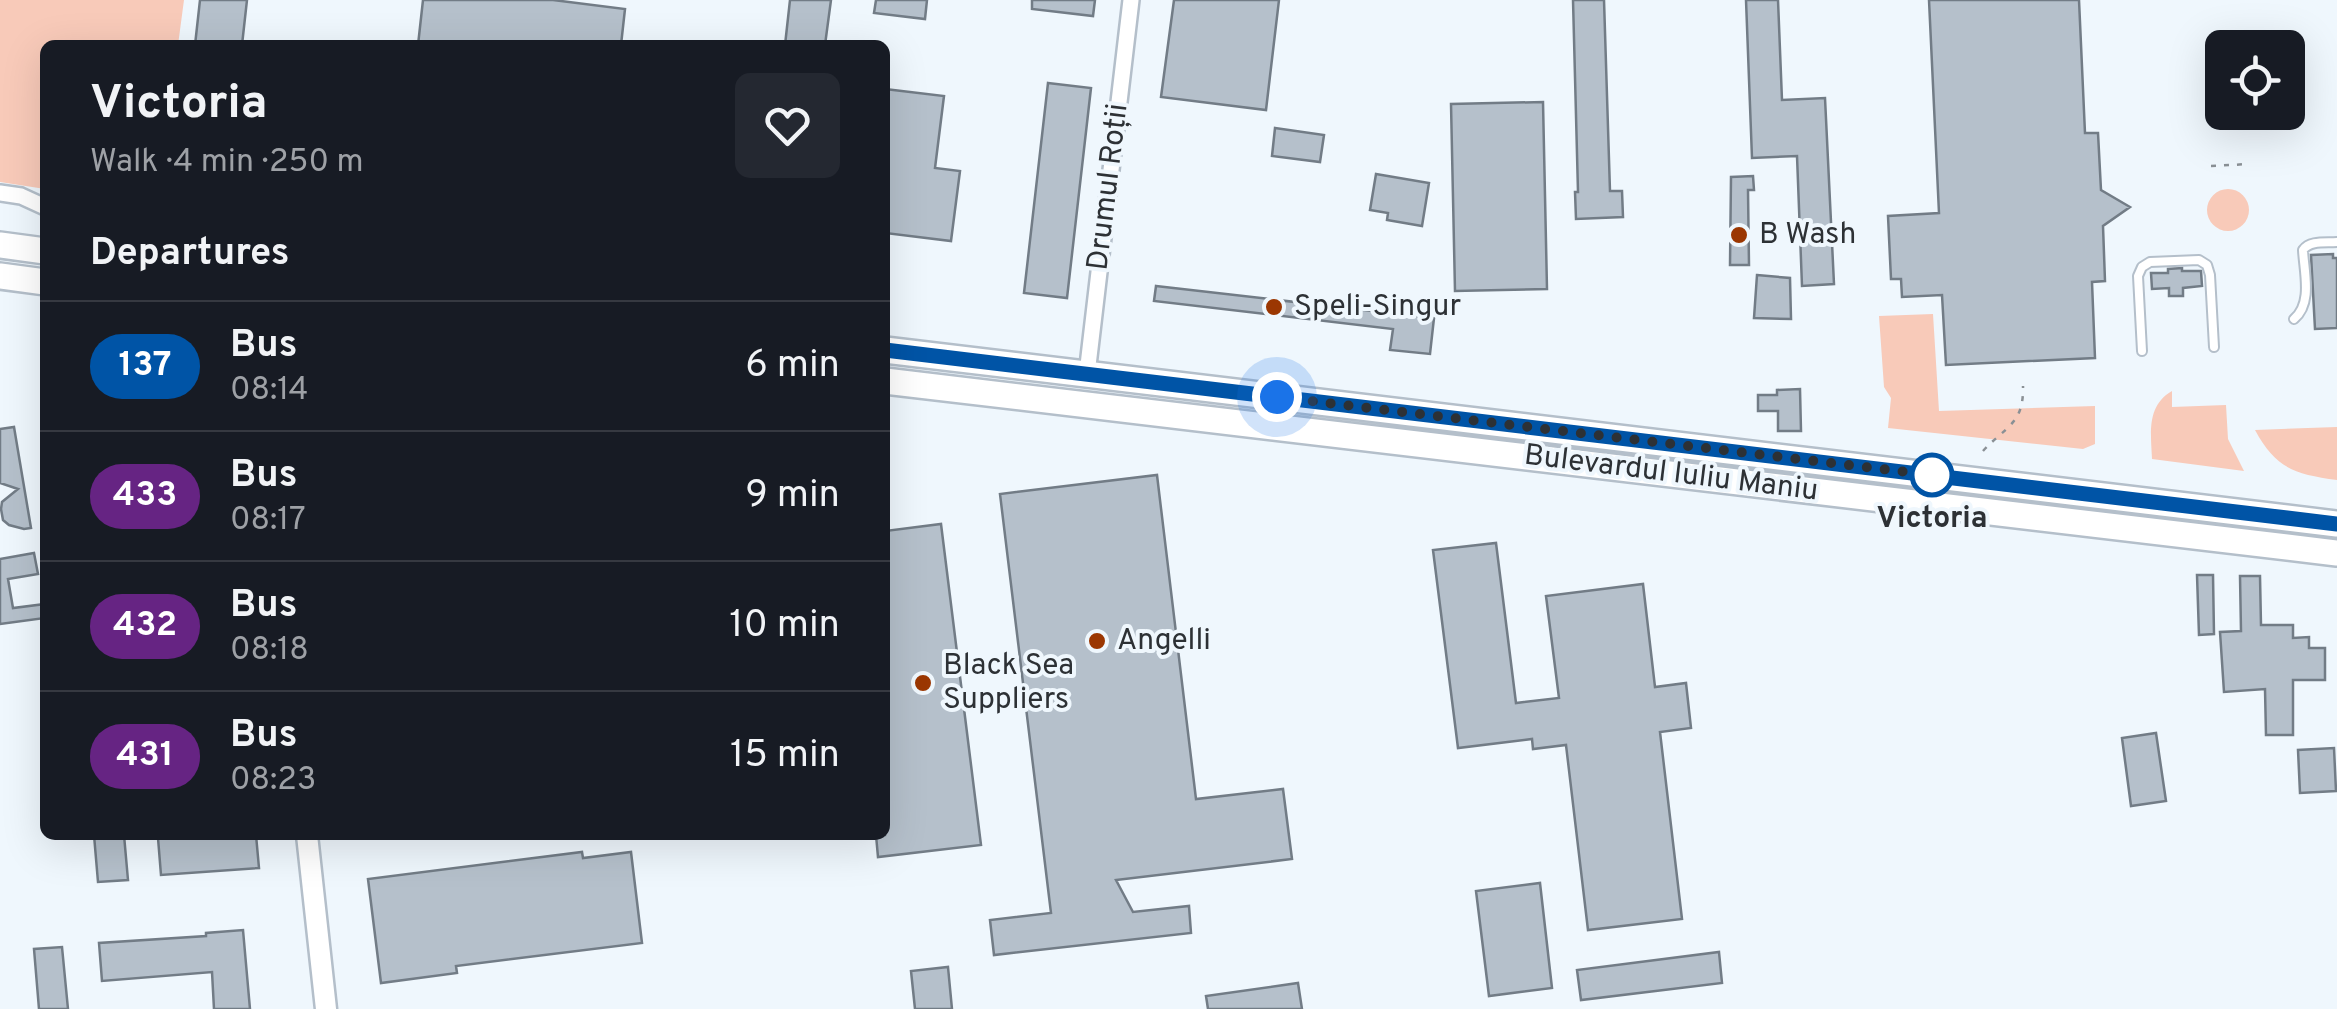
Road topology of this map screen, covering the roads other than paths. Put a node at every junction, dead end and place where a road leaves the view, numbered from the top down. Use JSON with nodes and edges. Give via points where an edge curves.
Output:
{"nodes":[{"id":1,"x":1131,"y":0,"type":"edge"},
{"id":2,"x":0,"y":193,"type":"edge"},
{"id":3,"x":40,"y":205,"type":"edge"},
{"id":4,"x":2337,"y":242,"type":"edge"},
{"id":5,"x":0,"y":245,"type":"edge"},
{"id":6,"x":40,"y":249,"type":"edge"},
{"id":7,"x":0,"y":276,"type":"edge"},
{"id":8,"x":40,"y":281,"type":"edge"},
{"id":9,"x":2294,"y":319,"type":"dead end"},
{"id":10,"x":2214,"y":347,"type":"dead end"},
{"id":11,"x":890,"y":351,"type":"edge"},
{"id":12,"x":2142,"y":351,"type":"dead end"},
{"id":13,"x":1087,"y":374,"type":"junction"},
{"id":14,"x":890,"y":381,"type":"edge"},
{"id":15,"x":1708,"y":449,"type":"junction"},
{"id":16,"x":1654,"y":471,"type":"junction"},
{"id":17,"x":2135,"y":499,"type":"junction"},
{"id":18,"x":2337,"y":524,"type":"edge"},
{"id":19,"x":2121,"y":528,"type":"junction"},
{"id":20,"x":2148,"y":530,"type":"junction"},
{"id":21,"x":2337,"y":553,"type":"edge"},
{"id":22,"x":308,"y":840,"type":"edge"},
{"id":23,"x":326,"y":1009,"type":"edge"}],
"edges":[{"from":1,"to":13,"type":"street","name":"Drumul Roții"},
{"from":2,"to":3,"type":"street"},
{"from":4,"to":9,"type":"lane","via":[[2305,246],[2306,304]]},
{"from":5,"to":6,"type":"main road"},
{"from":7,"to":8,"type":"main road"},
{"from":10,"to":12,"type":"lane","via":[[2207,265],[2150,262],[2138,276]]},
{"from":11,"to":13,"type":"main road","name":"Bulevardul Iuliu Maniu"},
{"from":13,"to":15,"type":"main road","name":"Bulevardul Iuliu Maniu"},
{"from":14,"to":16,"type":"main road","name":"Bulevardul Iuliu Maniu"},
{"from":15,"to":16,"type":"main road"},
{"from":15,"to":17,"type":"main road","name":"Bulevardul Iuliu Maniu"},
{"from":16,"to":19,"type":"main road","name":"Bulevardul Iuliu Maniu"},
{"from":17,"to":18,"type":"main road","name":"Bulevardul Iuliu Maniu"},
{"from":17,"to":19,"type":"main road"},
{"from":17,"to":20,"type":"main road"},
{"from":19,"to":20,"type":"main road","name":"Bulevardul Iuliu Maniu"},
{"from":20,"to":21,"type":"main road","name":"Bulevardul Iuliu Maniu"},
{"from":22,"to":23,"type":"street"}]}
